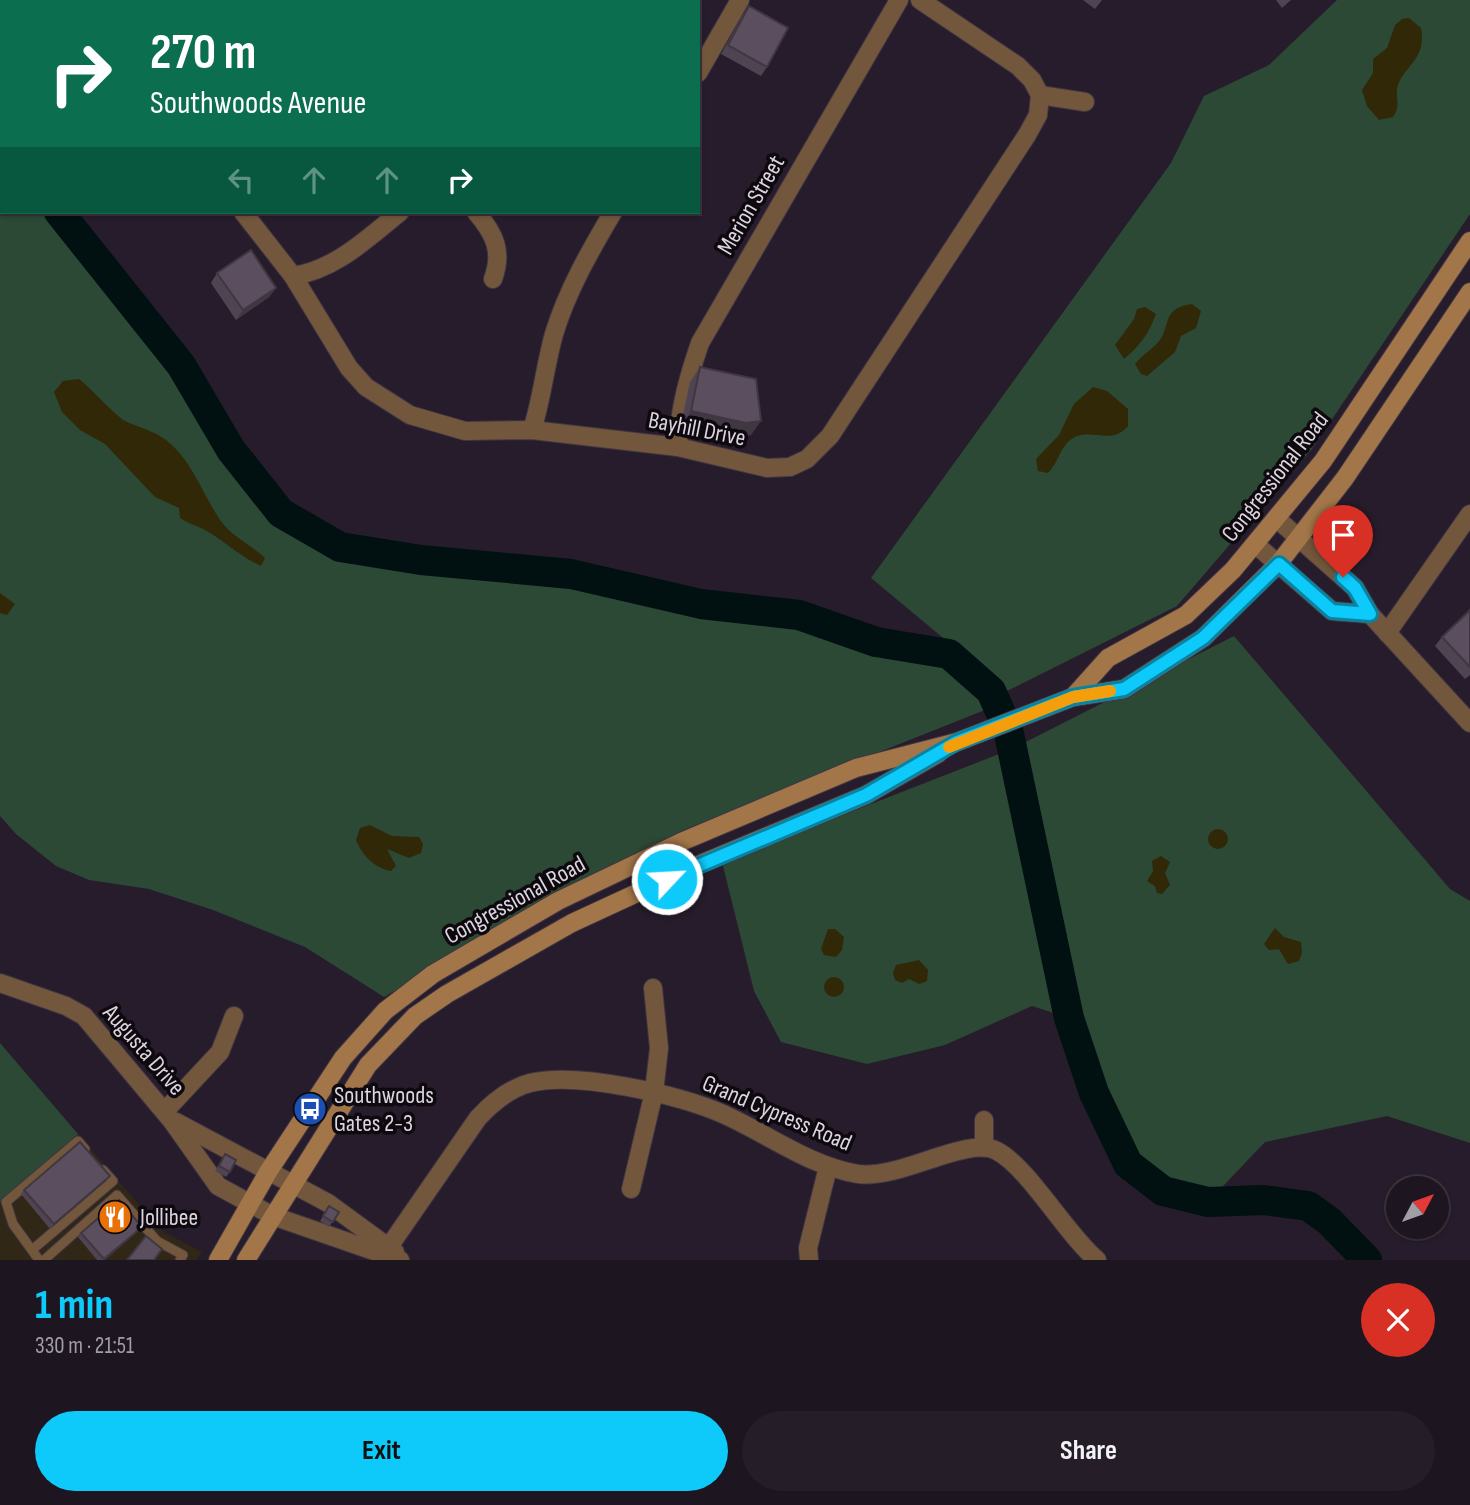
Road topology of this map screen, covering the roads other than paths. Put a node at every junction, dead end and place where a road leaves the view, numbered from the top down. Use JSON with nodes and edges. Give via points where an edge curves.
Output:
{"nodes":[{"id":1,"x":740,"y":0,"type":"edge"},
{"id":2,"x":899,"y":0,"type":"edge"},
{"id":3,"x":920,"y":0,"type":"edge"},
{"id":4,"x":700,"y":70,"type":"edge"},
{"id":5,"x":1040,"y":95,"type":"junction"},
{"id":6,"x":1085,"y":102,"type":"dead end"},
{"id":7,"x":245,"y":214,"type":"edge"},
{"id":8,"x":397,"y":214,"type":"edge"},
{"id":9,"x":478,"y":214,"type":"edge"},
{"id":10,"x":612,"y":214,"type":"edge"},
{"id":11,"x":1470,"y":241,"type":"edge"},
{"id":12,"x":293,"y":276,"type":"junction"},
{"id":13,"x":493,"y":279,"type":"dead end"},
{"id":14,"x":1470,"y":292,"type":"edge"},
{"id":15,"x":532,"y":430,"type":"junction"},
{"id":16,"x":678,"y":447,"type":"junction"},
{"id":17,"x":1470,"y":514,"type":"edge"},
{"id":18,"x":1276,"y":518,"type":"junction"},
{"id":19,"x":1299,"y":537,"type":"junction"},
{"id":20,"x":1255,"y":544,"type":"junction"},
{"id":21,"x":1279,"y":564,"type":"junction"},
{"id":22,"x":1370,"y":614,"type":"junction"},
{"id":23,"x":1387,"y":633,"type":"junction"},
{"id":24,"x":1073,"y":697,"type":"junction"},
{"id":25,"x":1470,"y":723,"type":"edge"},
{"id":26,"x":960,"y":741,"type":"junction"},
{"id":27,"x":0,"y":983,"type":"edge"},
{"id":28,"x":653,"y":988,"type":"dead end"},
{"id":29,"x":234,"y":1016,"type":"dead end"},
{"id":30,"x":654,"y":1092,"type":"junction"},
{"id":31,"x":169,"y":1116,"type":"junction"},
{"id":32,"x":984,"y":1120,"type":"dead end"},
{"id":33,"x":984,"y":1145,"type":"junction"},
{"id":34,"x":828,"y":1167,"type":"junction"},
{"id":35,"x":268,"y":1172,"type":"junction"},
{"id":36,"x":291,"y":1185,"type":"junction"},
{"id":37,"x":631,"y":1189,"type":"dead end"},
{"id":38,"x":251,"y":1203,"type":"junction"},
{"id":39,"x":273,"y":1216,"type":"junction"},
{"id":40,"x":32,"y":1250,"type":"junction"},
{"id":41,"x":391,"y":1254,"type":"edge"},
{"id":42,"x":181,"y":1258,"type":"edge"},
{"id":43,"x":42,"y":1260,"type":"edge"},
{"id":44,"x":218,"y":1260,"type":"edge"},
{"id":45,"x":247,"y":1260,"type":"edge"},
{"id":46,"x":405,"y":1260,"type":"edge"},
{"id":47,"x":809,"y":1260,"type":"edge"},
{"id":48,"x":1097,"y":1260,"type":"edge"}],
"edges":[{"from":1,"to":4,"type":"street"},
{"from":2,"to":16,"type":"street","name":"Merion Street","via":[[700,343],[687,379]]},
{"from":3,"to":5,"type":"street","via":[[1018,66]]},
{"from":5,"to":6,"type":"street"},
{"from":5,"to":16,"type":"street","name":"Bayhill Drive","via":[[1038,115],[1027,135],[818,450],[790,467],[767,468]]},
{"from":7,"to":12,"type":"street","name":"Bayhill Drive"},
{"from":8,"to":12,"type":"street","via":[[333,264]]},
{"from":9,"to":13,"type":"street","via":[[497,244],[500,261]]},
{"from":10,"to":15,"type":"street","via":[[554,334]]},
{"from":11,"to":18,"type":"main road","name":"Congressional Road","via":[[1323,461]]},
{"from":12,"to":15,"type":"street","name":"Bayhill Drive","via":[[348,368],[388,403],[436,425],[466,431]]},
{"from":14,"to":19,"type":"main road","name":"Congressional Road","via":[[1345,478]]},
{"from":15,"to":16,"type":"street","name":"Bayhill Drive"},
{"from":17,"to":23,"type":"street"},
{"from":18,"to":19,"type":"street"},
{"from":18,"to":20,"type":"main road","name":"Congressional Road"},
{"from":19,"to":21,"type":"main road","name":"Congressional Road"},
{"from":19,"to":22,"type":"street","via":[[1355,588]]},
{"from":20,"to":21,"type":"street"},
{"from":20,"to":24,"type":"main road","name":"Congressional Road","via":[[1186,615],[1108,658]]},
{"from":21,"to":22,"type":"street","via":[[1332,611]]},
{"from":21,"to":24,"type":"main road","name":"Congressional Road","via":[[1203,638],[1170,661],[1124,689]]},
{"from":22,"to":23,"type":"street"},
{"from":23,"to":25,"type":"street"},
{"from":24,"to":26,"type":"main road","name":"Congressional Road"},
{"from":26,"to":35,"type":"main road","name":"Congressional Road","via":[[856,768],[681,842],[558,901],[433,974],[385,1011],[343,1058]]},
{"from":26,"to":36,"type":"main road","name":"Congressional Road","via":[[866,795],[572,923],[447,994],[401,1028],[368,1065]]},
{"from":27,"to":31,"type":"street","name":"Augusta Drive","via":[[84,1016]]},
{"from":28,"to":30,"type":"street","via":[[659,1048]]},
{"from":29,"to":31,"type":"street","via":[[220,1052]]},
{"from":30,"to":34,"type":"street","name":"Grand Cypress Road","via":[[722,1114]]},
{"from":30,"to":37,"type":"street"},
{"from":30,"to":41,"type":"street","name":"Grand Cypress Road","via":[[563,1081],[530,1083],[508,1093],[478,1118]]},
{"from":31,"to":35,"type":"street","name":"Augusta Drive"},
{"from":31,"to":38,"type":"street","name":"Augusta Drive","via":[[218,1186]]},
{"from":32,"to":33,"type":"street"},
{"from":33,"to":34,"type":"street","name":"Grand Cypress Road","via":[[897,1171],[862,1174]]},
{"from":33,"to":48,"type":"street","via":[[1015,1166]]},
{"from":34,"to":47,"type":"street","via":[[807,1248]]},
{"from":35,"to":36,"type":"street","name":"Augusta Drive"},
{"from":35,"to":38,"type":"main road","name":"Congressional Road"},
{"from":36,"to":39,"type":"main road","name":"Congressional Road"},
{"from":36,"to":41,"type":"street","name":"Augusta Drive","via":[[328,1203]]},
{"from":38,"to":39,"type":"street","name":"Augusta Drive"},
{"from":38,"to":44,"type":"main road","name":"Congressional Road"},
{"from":39,"to":41,"type":"street","name":"Augusta Drive"},
{"from":39,"to":45,"type":"main road","name":"Congressional Road"},
{"from":40,"to":40,"type":"lane","via":[[13,1224],[6,1202],[78,1141],[113,1181]]},
{"from":40,"to":43,"type":"lane"},
{"from":41,"to":46,"type":"street","name":"Augusta Drive"},
{"from":42,"to":43,"type":"lane","via":[[157,1241],[117,1195]]}]}
